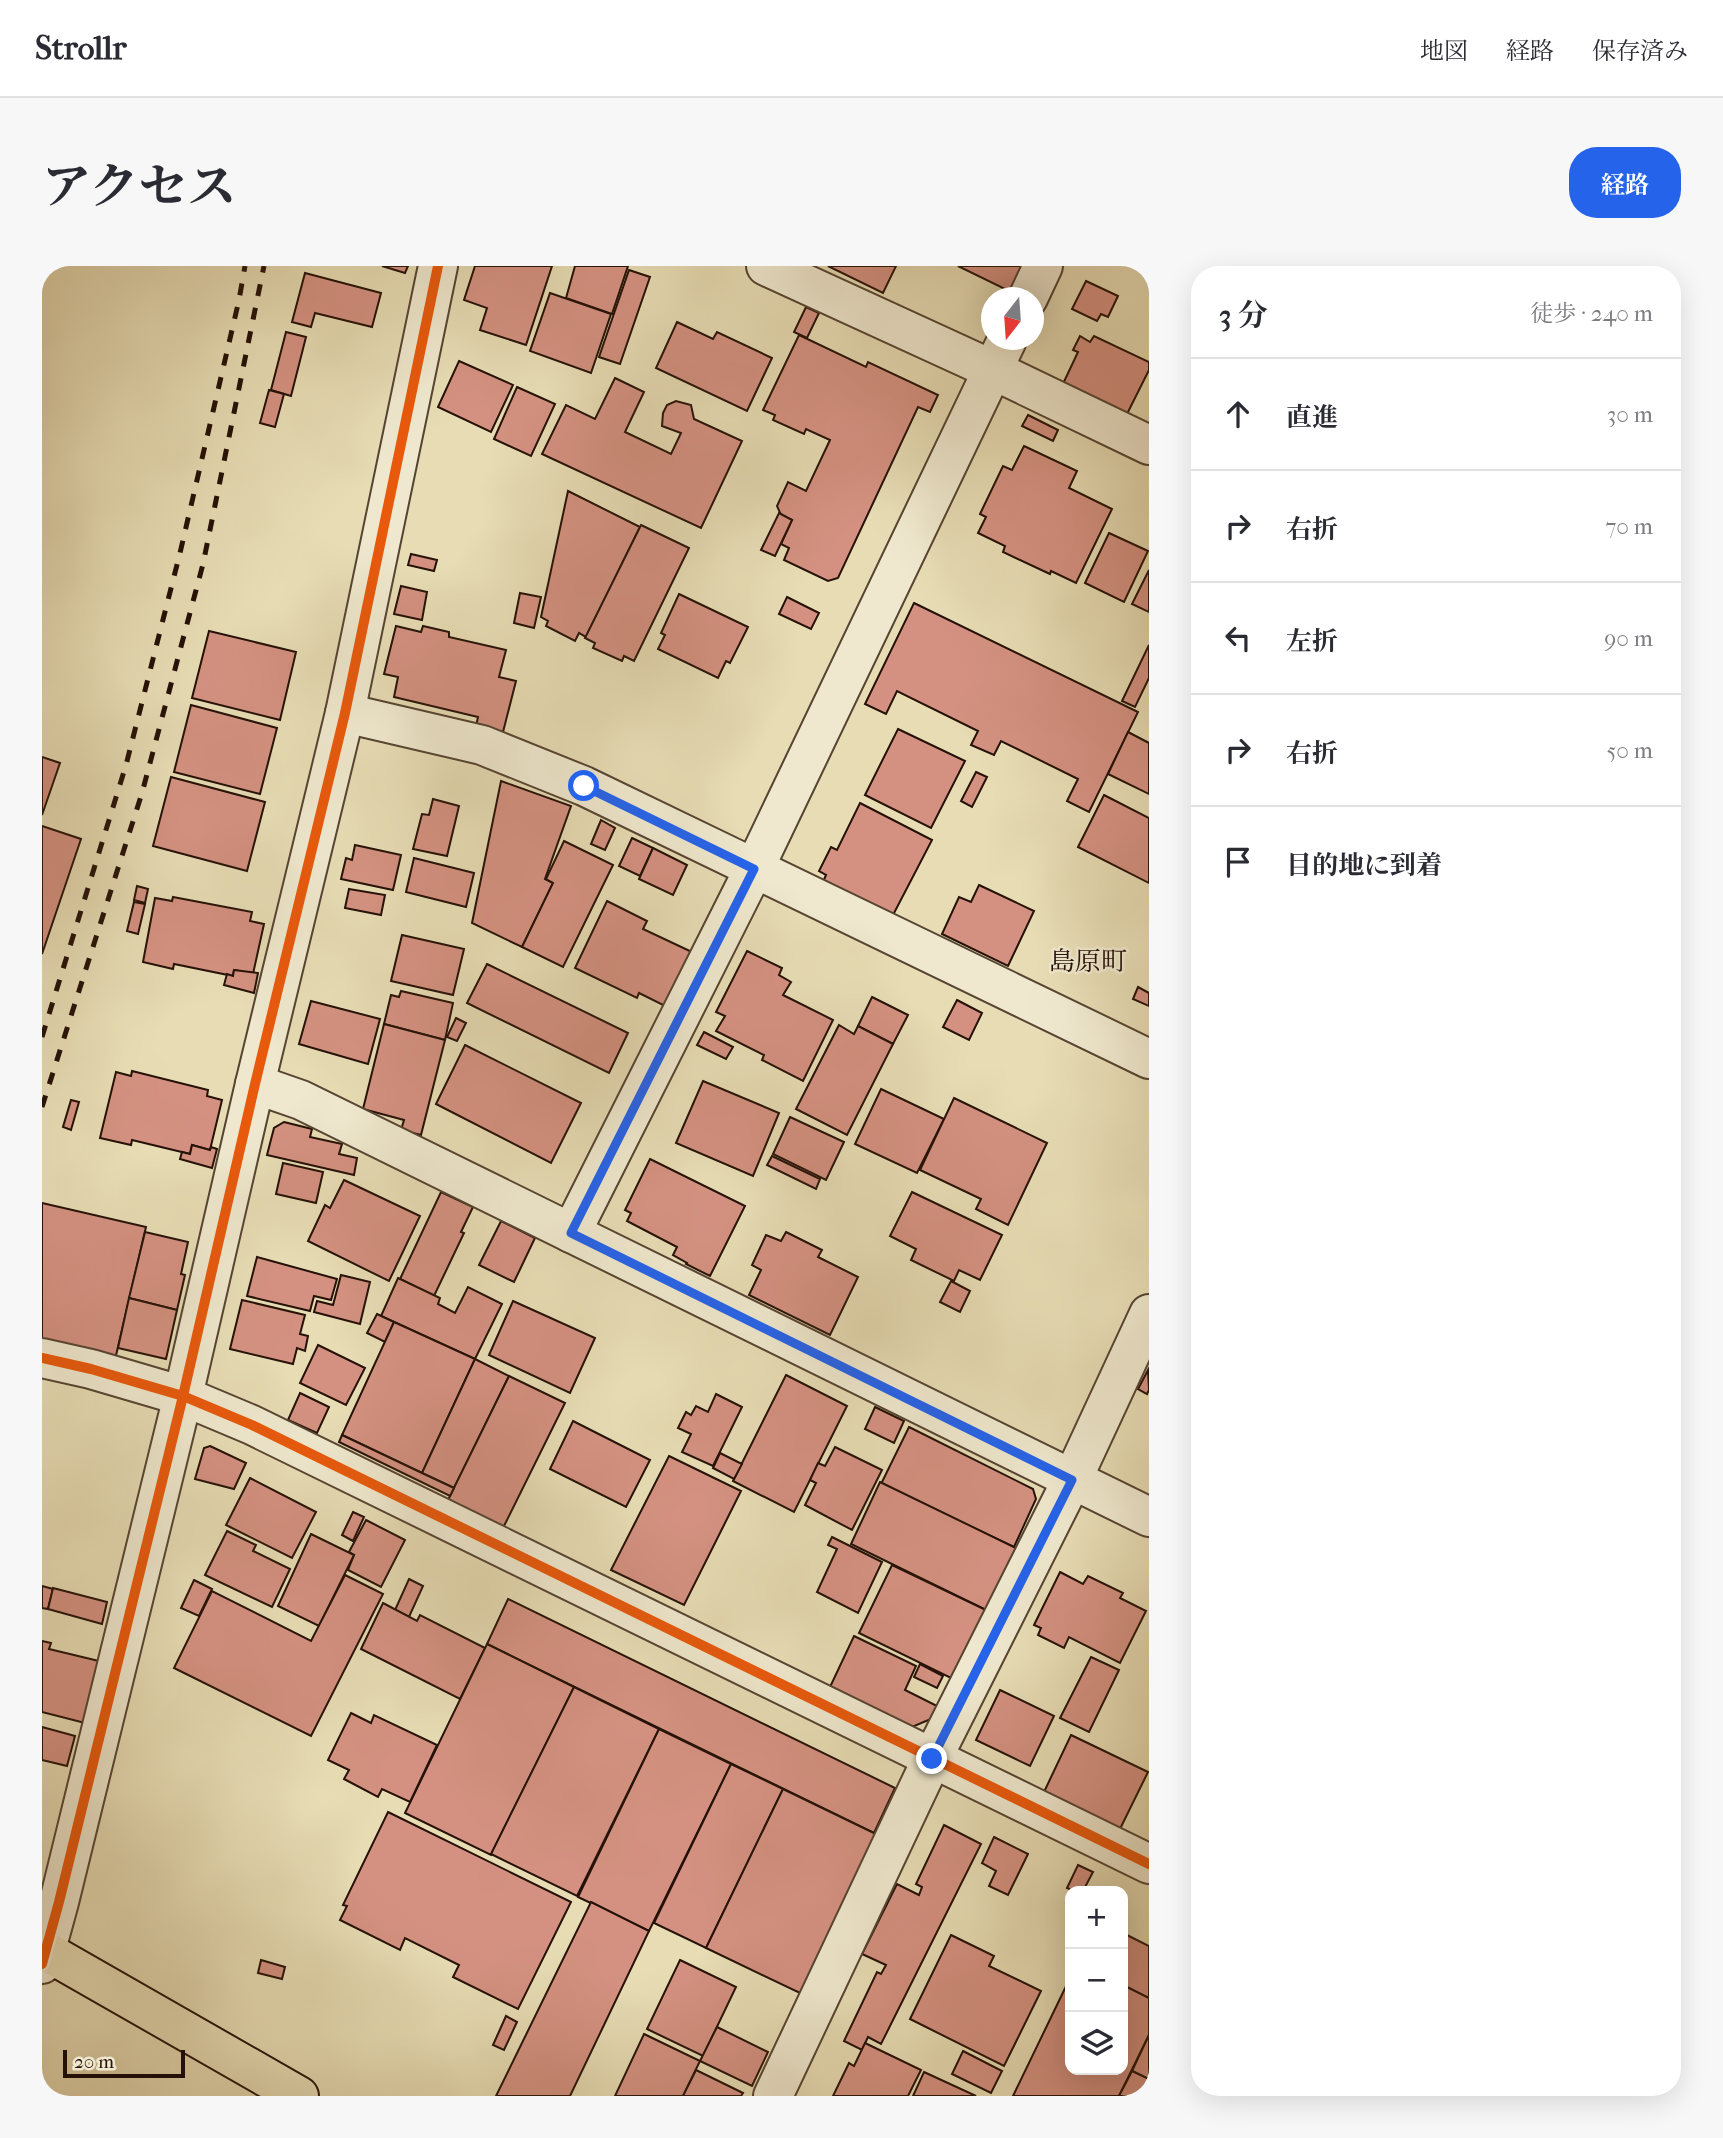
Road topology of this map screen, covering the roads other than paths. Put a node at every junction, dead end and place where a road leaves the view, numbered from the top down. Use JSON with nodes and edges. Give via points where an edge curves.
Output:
{"nodes":[{"id":1,"x":438,"y":266,"type":"edge"},
{"id":2,"x":766,"y":266,"type":"edge"},
{"id":3,"x":1043,"y":266,"type":"edge"},
{"id":4,"x":1033,"y":287,"type":"edge"},
{"id":5,"x":1000,"y":355,"type":"edge"},
{"id":6,"x":1149,"y":445,"type":"edge"},
{"id":7,"x":345,"y":713,"type":"junction"},
{"id":8,"x":754,"y":869,"type":"junction"},
{"id":9,"x":1149,"y":1059,"type":"edge"},
{"id":10,"x":256,"y":1084,"type":"junction"},
{"id":11,"x":571,"y":1233,"type":"junction"},
{"id":12,"x":1149,"y":1314,"type":"edge"},
{"id":13,"x":42,"y":1358,"type":"edge"},
{"id":14,"x":183,"y":1396,"type":"junction"},
{"id":15,"x":1072,"y":1480,"type":"junction"},
{"id":16,"x":1149,"y":1517,"type":"edge"},
{"id":17,"x":932,"y":1759,"type":"junction"},
{"id":18,"x":1149,"y":1864,"type":"edge"},
{"id":19,"x":43,"y":1954,"type":"edge"},
{"id":20,"x":299,"y":2096,"type":"edge"},
{"id":21,"x":773,"y":2096,"type":"edge"}],
"edges":[{"from":1,"to":7,"type":"street"},
{"from":2,"to":5,"type":"street"},
{"from":3,"to":4,"type":"street"},
{"from":5,"to":6,"type":"street"},
{"from":5,"to":8,"type":"street"},
{"from":7,"to":8,"type":"street","via":[[482,746],[584,786]]},
{"from":7,"to":10,"type":"street"},
{"from":8,"to":9,"type":"street"},
{"from":8,"to":11,"type":"street"},
{"from":10,"to":11,"type":"street","via":[[301,1100]]},
{"from":10,"to":14,"type":"street"},
{"from":11,"to":15,"type":"street"},
{"from":12,"to":15,"type":"street"},
{"from":13,"to":14,"type":"street"},
{"from":14,"to":17,"type":"street","via":[[252,1425]]},
{"from":14,"to":19,"type":"street"},
{"from":15,"to":16,"type":"street"},
{"from":15,"to":17,"type":"street"},
{"from":17,"to":18,"type":"street"},
{"from":17,"to":21,"type":"street"},
{"from":19,"to":20,"type":"main road"}]}
